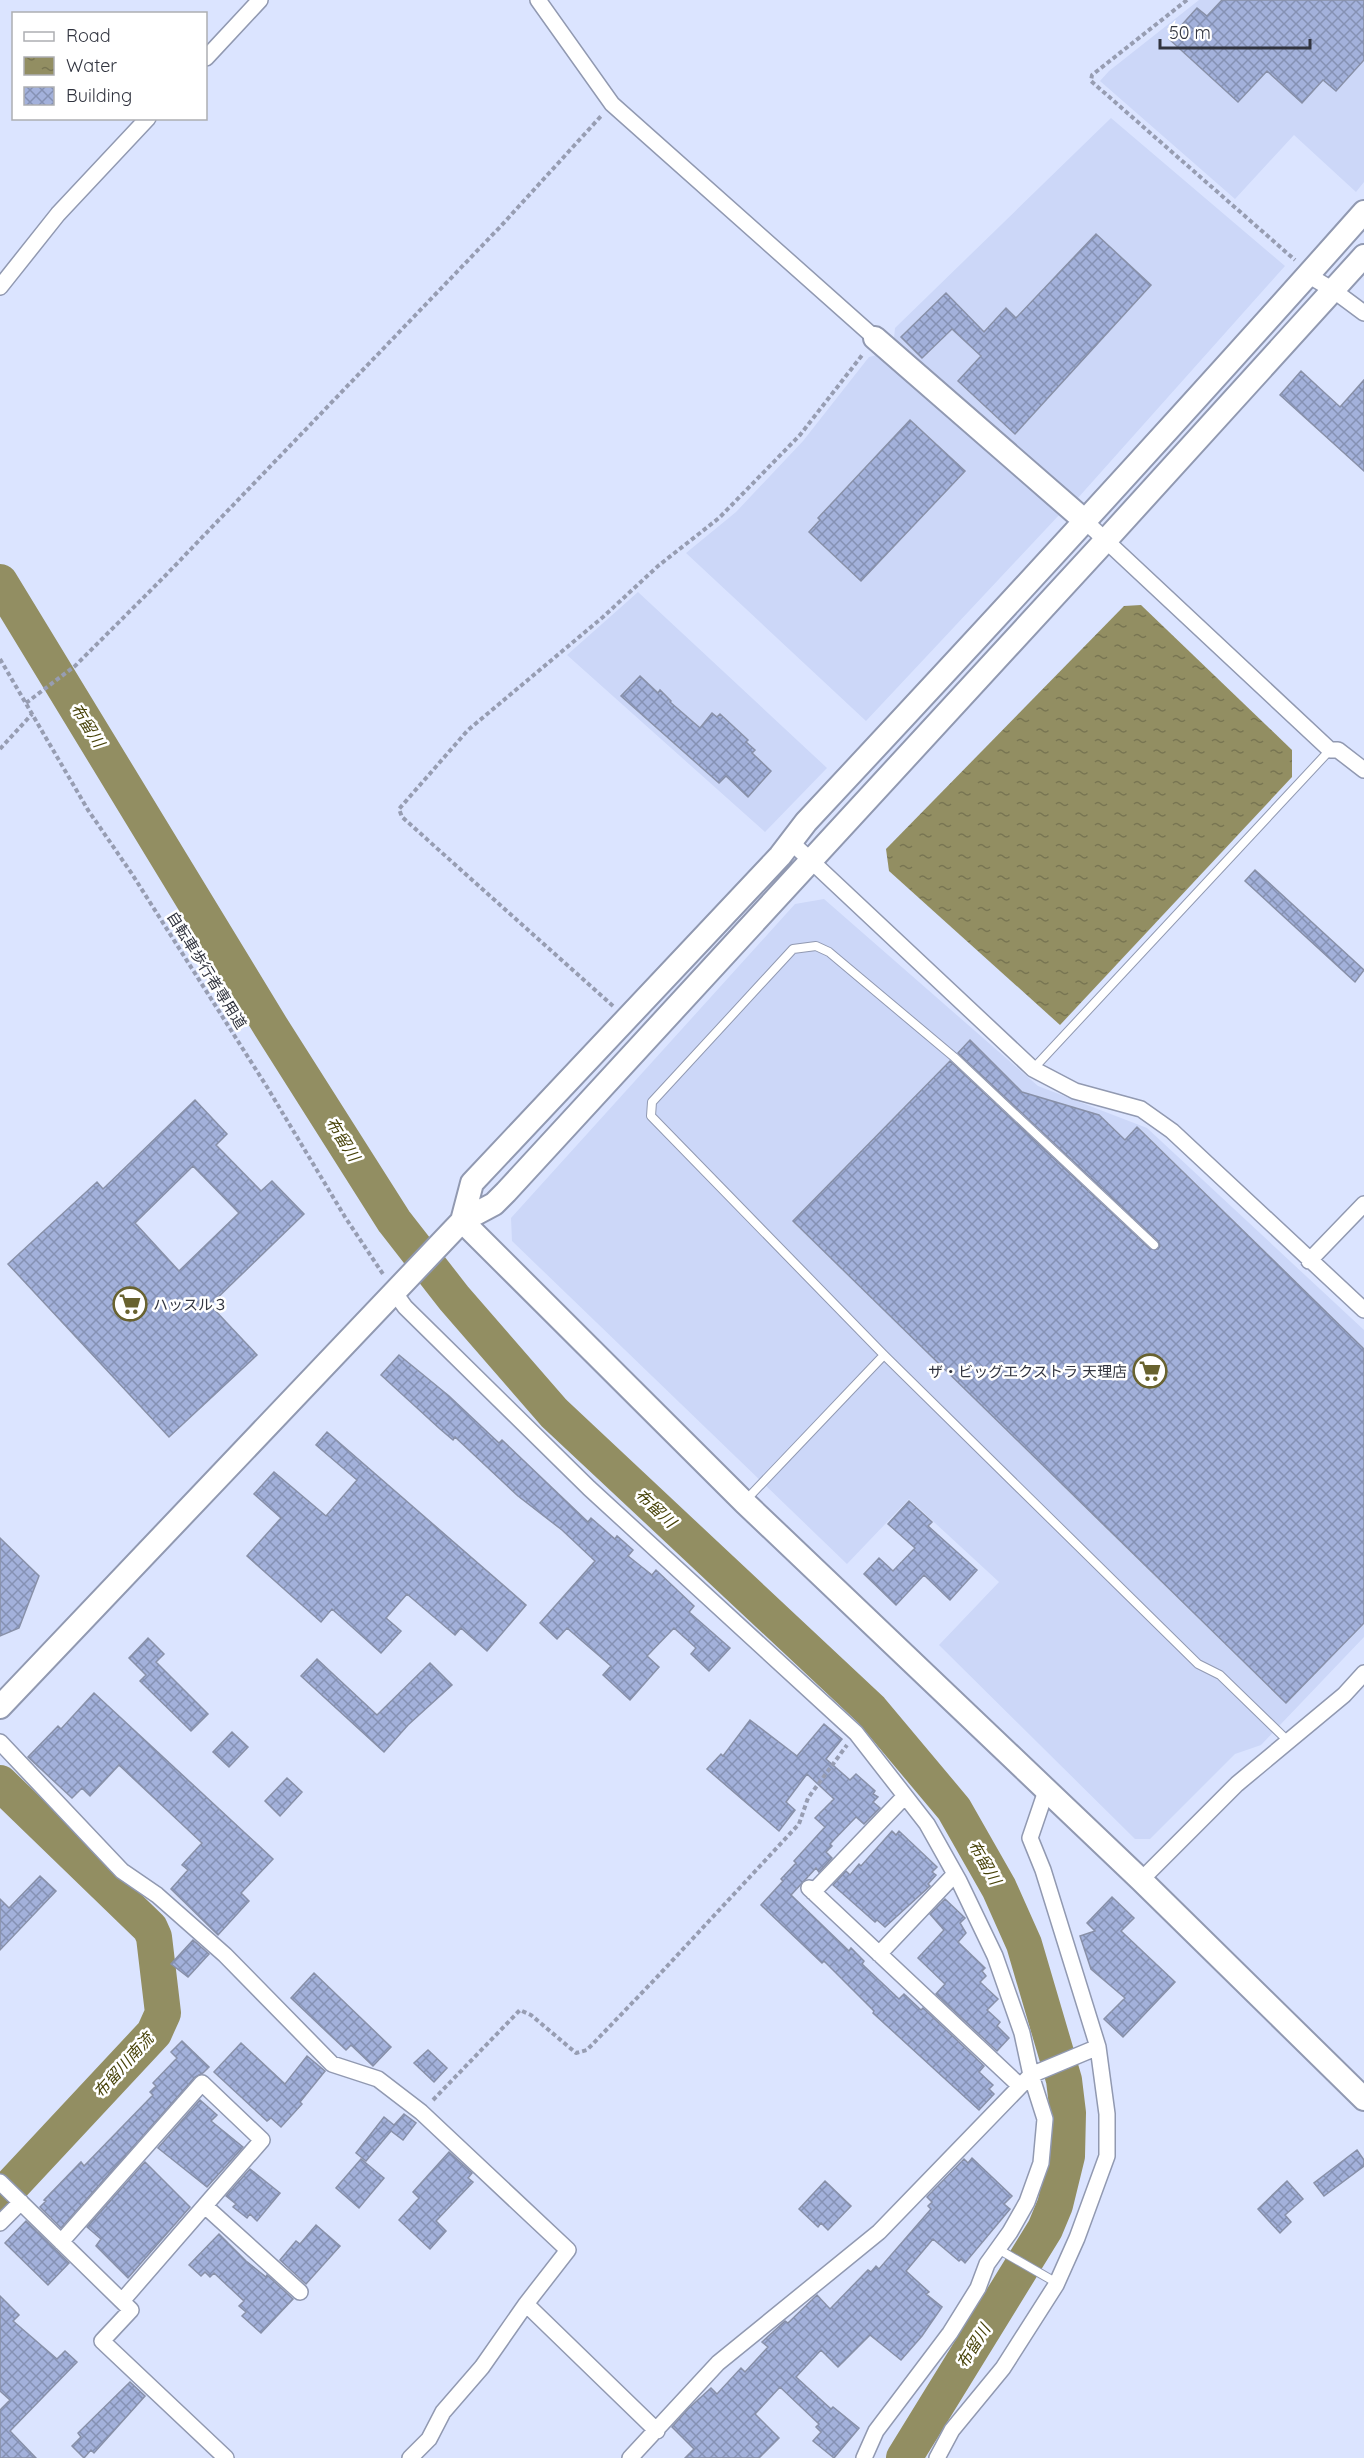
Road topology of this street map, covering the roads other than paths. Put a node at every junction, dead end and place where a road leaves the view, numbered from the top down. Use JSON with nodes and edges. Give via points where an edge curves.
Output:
{"nodes":[{"id":1,"x":260,"y":0,"type":"edge"},
{"id":2,"x":538,"y":0,"type":"edge"},
{"id":3,"x":207,"y":57,"type":"edge"},
{"id":4,"x":146,"y":120,"type":"edge"},
{"id":5,"x":1364,"y":212,"type":"edge"},
{"id":6,"x":1364,"y":256,"type":"edge"},
{"id":7,"x":1308,"y":275,"type":"junction"},
{"id":8,"x":0,"y":287,"type":"edge"},
{"id":9,"x":1333,"y":290,"type":"junction"},
{"id":10,"x":1364,"y":313,"type":"edge"},
{"id":11,"x":875,"y":338,"type":"joint"},
{"id":12,"x":1085,"y":520,"type":"junction"},
{"id":13,"x":1106,"y":540,"type":"junction"},
{"id":14,"x":1330,"y":750,"type":"junction"},
{"id":15,"x":1364,"y":770,"type":"edge"},
{"id":16,"x":791,"y":842,"type":"junction"},
{"id":17,"x":810,"y":860,"type":"junction"},
{"id":18,"x":1033,"y":1069,"type":"junction"},
{"id":19,"x":1364,"y":1204,"type":"edge"},
{"id":20,"x":457,"y":1226,"type":"junction"},
{"id":21,"x":1154,"y":1245,"type":"dead end"},
{"id":22,"x":1309,"y":1261,"type":"junction"},
{"id":23,"x":400,"y":1287,"type":"junction"},
{"id":24,"x":1364,"y":1310,"type":"edge"},
{"id":25,"x":884,"y":1355,"type":"junction"},
{"id":26,"x":744,"y":1502,"type":"junction"},
{"id":27,"x":1364,"y":1673,"type":"edge"},
{"id":28,"x":0,"y":1707,"type":"edge"},
{"id":29,"x":0,"y":1742,"type":"edge"},
{"id":30,"x":1288,"y":1742,"type":"junction"},
{"id":31,"x":1046,"y":1791,"type":"junction"},
{"id":32,"x":905,"y":1796,"type":"junction"},
{"id":33,"x":955,"y":1874,"type":"junction"},
{"id":34,"x":1141,"y":1881,"type":"junction"},
{"id":35,"x":879,"y":1954,"type":"junction"},
{"id":36,"x":1093,"y":2049,"type":"junction"},
{"id":37,"x":1035,"y":2074,"type":"junction"},
{"id":38,"x":1020,"y":2086,"type":"junction"},
{"id":39,"x":1364,"y":2099,"type":"edge"},
{"id":40,"x":0,"y":2182,"type":"edge"},
{"id":41,"x":21,"y":2202,"type":"junction"},
{"id":42,"x":205,"y":2206,"type":"junction"},
{"id":43,"x":0,"y":2223,"type":"edge"},
{"id":44,"x":61,"y":2241,"type":"junction"},
{"id":45,"x":1000,"y":2250,"type":"junction"},
{"id":46,"x":1055,"y":2282,"type":"junction"},
{"id":47,"x":300,"y":2292,"type":"dead end"},
{"id":48,"x":122,"y":2301,"type":"junction"},
{"id":49,"x":526,"y":2304,"type":"junction"},
{"id":50,"x":657,"y":2431,"type":"junction"},
{"id":51,"x":226,"y":2458,"type":"edge"},
{"id":52,"x":410,"y":2458,"type":"edge"},
{"id":53,"x":630,"y":2458,"type":"edge"},
{"id":54,"x":864,"y":2458,"type":"edge"},
{"id":55,"x":937,"y":2458,"type":"edge"}],
"edges":[{"from":1,"to":3,"type":"street"},
{"from":2,"to":11,"type":"street","via":[[612,104]]},
{"from":4,"to":8,"type":"street","via":[[58,214]]},
{"from":5,"to":7,"type":"street"},
{"from":6,"to":9,"type":"street"},
{"from":7,"to":9,"type":"street"},
{"from":7,"to":12,"type":"street"},
{"from":9,"to":10,"type":"street"},
{"from":9,"to":13,"type":"street"},
{"from":11,"to":12,"type":"street"},
{"from":12,"to":13,"type":"street"},
{"from":12,"to":16,"type":"street"},
{"from":13,"to":14,"type":"street"},
{"from":13,"to":17,"type":"street"},
{"from":14,"to":15,"type":"street","via":[[1338,750]]},
{"from":14,"to":18,"type":"lane"},
{"from":16,"to":17,"type":"street"},
{"from":16,"to":20,"type":"street","via":[[471,1183]]},
{"from":17,"to":18,"type":"street"},
{"from":17,"to":20,"type":"street","via":[[506,1192],[494,1204]]},
{"from":18,"to":22,"type":"street","via":[[1075,1091],[1141,1108],[1172,1131]]},
{"from":19,"to":22,"type":"street"},
{"from":20,"to":23,"type":"street"},
{"from":20,"to":26,"type":"street"},
{"from":21,"to":25,"type":"lane","via":[[954,1057],[829,952],[816,946],[793,949],[652,1102],[651,1116]]},
{"from":22,"to":24,"type":"street"},
{"from":23,"to":28,"type":"street"},
{"from":23,"to":32,"type":"street","via":[[405,1307],[589,1488],[856,1733]]},
{"from":25,"to":26,"type":"lane"},
{"from":25,"to":30,"type":"lane","via":[[1198,1664],[1220,1675]]},
{"from":26,"to":31,"type":"street"},
{"from":27,"to":30,"type":"street"},
{"from":29,"to":49,"type":"street","via":[[122,1871],[157,1895],[225,1955],[332,2064],[378,2079],[421,2112],[568,2250]]},
{"from":30,"to":34,"type":"street","via":[[1237,1784]]},
{"from":31,"to":34,"type":"street"},
{"from":31,"to":36,"type":"street","via":[[1030,1838],[1043,1870]]},
{"from":32,"to":33,"type":"street","via":[[927,1824]]},
{"from":32,"to":35,"type":"street","via":[[811,1890]]},
{"from":33,"to":35,"type":"street"},
{"from":33,"to":37,"type":"street","via":[[995,1956]]},
{"from":34,"to":39,"type":"street"},
{"from":35,"to":38,"type":"street"},
{"from":36,"to":37,"type":"street"},
{"from":36,"to":46,"type":"street","via":[[1107,2114],[1107,2156],[1077,2238]]},
{"from":37,"to":38,"type":"street"},
{"from":37,"to":45,"type":"street","via":[[1045,2119],[1041,2163],[1027,2202]]},
{"from":38,"to":50,"type":"street","via":[[879,2232],[718,2363]]},
{"from":40,"to":41,"type":"street"},
{"from":41,"to":43,"type":"street"},
{"from":41,"to":44,"type":"street"},
{"from":42,"to":44,"type":"street","via":[[262,2140],[202,2083]]},
{"from":42,"to":47,"type":"street"},
{"from":42,"to":48,"type":"street"},
{"from":44,"to":48,"type":"street"},
{"from":45,"to":46,"type":"lane"},
{"from":45,"to":54,"type":"street","via":[[987,2264],[978,2288],[950,2333],[876,2432]]},
{"from":46,"to":55,"type":"street","via":[[1003,2368],[952,2430]]},
{"from":48,"to":51,"type":"street","via":[[131,2310],[102,2341]]},
{"from":49,"to":50,"type":"street"},
{"from":49,"to":52,"type":"street","via":[[482,2367],[443,2412],[429,2439]]},
{"from":50,"to":53,"type":"street"}]}
